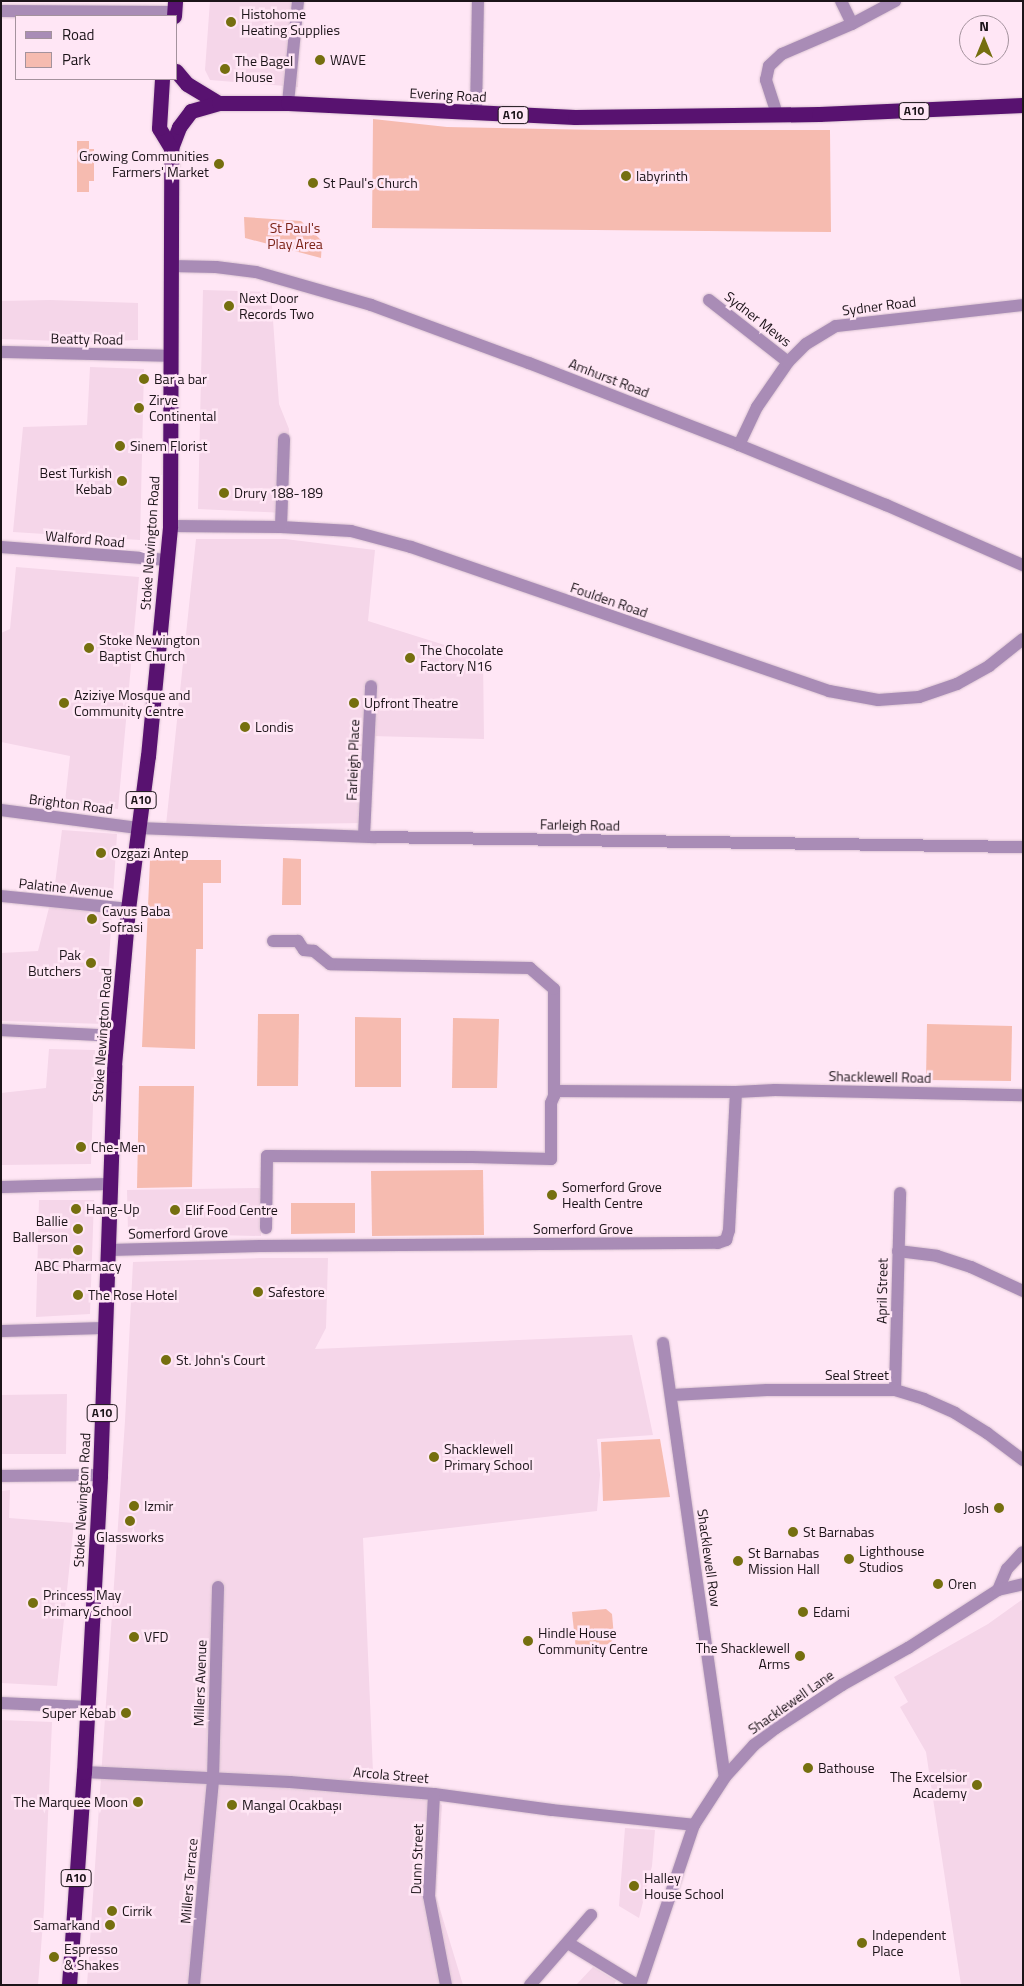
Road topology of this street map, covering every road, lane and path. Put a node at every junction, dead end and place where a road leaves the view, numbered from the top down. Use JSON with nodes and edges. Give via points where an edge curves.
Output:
{"nodes":[{"id":1,"x":298,"y":1,"type":"edge"},
{"id":2,"x":478,"y":1,"type":"edge"},
{"id":3,"x":840,"y":1,"type":"edge"},
{"id":4,"x":895,"y":1,"type":"edge"},
{"id":5,"x":174,"y":10,"type":"edge"},
{"id":6,"x":1,"y":11,"type":"edge"},
{"id":7,"x":852,"y":24,"type":"junction"},
{"id":8,"x":178,"y":73,"type":"edge"},
{"id":9,"x":162,"y":86,"type":"edge"},
{"id":10,"x":219,"y":103,"type":"junction"},
{"id":11,"x":288,"y":103,"type":"junction"},
{"id":12,"x":1023,"y":105,"type":"edge"},
{"id":13,"x":476,"y":114,"type":"junction"},
{"id":14,"x":777,"y":114,"type":"junction"},
{"id":15,"x":171,"y":148,"type":"junction"},
{"id":16,"x":171,"y":266,"type":"junction"},
{"id":17,"x":709,"y":300,"type":"dead end"},
{"id":18,"x":1023,"y":305,"type":"edge"},
{"id":19,"x":1,"y":352,"type":"edge"},
{"id":20,"x":172,"y":356,"type":"junction"},
{"id":21,"x":788,"y":362,"type":"junction"},
{"id":22,"x":284,"y":439,"type":"dead end"},
{"id":23,"x":739,"y":445,"type":"junction"},
{"id":24,"x":170,"y":526,"type":"junction"},
{"id":25,"x":281,"y":527,"type":"junction"},
{"id":26,"x":1,"y":547,"type":"edge"},
{"id":27,"x":167,"y":560,"type":"junction"},
{"id":28,"x":1023,"y":565,"type":"edge"},
{"id":29,"x":1023,"y":639,"type":"edge"},
{"id":30,"x":371,"y":686,"type":"dead end"},
{"id":31,"x":1,"y":810,"type":"edge"},
{"id":32,"x":138,"y":828,"type":"junction"},
{"id":33,"x":364,"y":836,"type":"junction"},
{"id":34,"x":1023,"y":848,"type":"edge"},
{"id":35,"x":1,"y":896,"type":"edge"},
{"id":36,"x":128,"y":909,"type":"junction"},
{"id":37,"x":273,"y":941,"type":"dead end"},
{"id":38,"x":1,"y":1030,"type":"edge"},
{"id":39,"x":116,"y":1036,"type":"junction"},
{"id":40,"x":554,"y":1091,"type":"junction"},
{"id":41,"x":736,"y":1092,"type":"junction"},
{"id":42,"x":1023,"y":1095,"type":"edge"},
{"id":43,"x":111,"y":1184,"type":"junction"},
{"id":44,"x":1,"y":1187,"type":"edge"},
{"id":45,"x":900,"y":1193,"type":"dead end"},
{"id":46,"x":266,"y":1228,"type":"dead end"},
{"id":47,"x":109,"y":1250,"type":"junction"},
{"id":48,"x":898,"y":1251,"type":"junction"},
{"id":49,"x":1023,"y":1291,"type":"edge"},
{"id":50,"x":105,"y":1328,"type":"junction"},
{"id":51,"x":1,"y":1331,"type":"edge"},
{"id":52,"x":663,"y":1343,"type":"dead end"},
{"id":53,"x":895,"y":1390,"type":"junction"},
{"id":54,"x":672,"y":1394,"type":"junction"},
{"id":55,"x":1023,"y":1460,"type":"edge"},
{"id":56,"x":100,"y":1475,"type":"junction"},
{"id":57,"x":1,"y":1476,"type":"edge"},
{"id":58,"x":1023,"y":1552,"type":"edge"},
{"id":59,"x":1023,"y":1584,"type":"edge"},
{"id":60,"x":218,"y":1587,"type":"dead end"},
{"id":61,"x":998,"y":1590,"type":"junction"},
{"id":62,"x":1,"y":1703,"type":"edge"},
{"id":63,"x":87,"y":1707,"type":"junction"},
{"id":64,"x":84,"y":1772,"type":"junction"},
{"id":65,"x":725,"y":1777,"type":"junction"},
{"id":66,"x":212,"y":1779,"type":"junction"},
{"id":67,"x":434,"y":1794,"type":"junction"},
{"id":68,"x":694,"y":1824,"type":"junction"},
{"id":69,"x":591,"y":1915,"type":"dead end"},
{"id":70,"x":568,"y":1943,"type":"junction"},
{"id":71,"x":68,"y":1985,"type":"edge"},
{"id":72,"x":194,"y":1985,"type":"edge"},
{"id":73,"x":446,"y":1985,"type":"edge"},
{"id":74,"x":530,"y":1985,"type":"edge"},
{"id":75,"x":639,"y":1985,"type":"edge"}],
"edges":[{"from":1,"to":11,"type":"street"},
{"from":2,"to":13,"type":"street"},
{"from":3,"to":7,"type":"street"},
{"from":4,"to":7,"type":"street"},
{"from":5,"to":6,"type":"street"},
{"from":7,"to":14,"type":"street","via":[[782,54],[769,66],[766,80]]},
{"from":8,"to":10,"type":"highway","via":[[187,84]]},
{"from":9,"to":15,"type":"highway","name":"Stoke Newington Road","number":"A10","via":[[159,128]]},
{"from":10,"to":11,"type":"highway","name":"Evering Road","number":"A10"},
{"from":10,"to":15,"type":"highway","name":"Evering Road","number":"A10","via":[[191,111],[179,127]]},
{"from":11,"to":13,"type":"highway","name":"Evering Road","number":"A10"},
{"from":12,"to":14,"type":"highway","name":"Evering Road","number":"A10"},
{"from":13,"to":14,"type":"highway","name":"Evering Road","number":"A10","via":[[575,117]]},
{"from":15,"to":16,"type":"highway","name":"Stoke Newington Road","number":"A10"},
{"from":16,"to":20,"type":"highway","name":"Stoke Newington Road","number":"A10"},
{"from":16,"to":23,"type":"street","name":"Amhurst Road","via":[[256,272],[371,305]]},
{"from":17,"to":21,"type":"street","name":"Sydner Mews"},
{"from":18,"to":21,"type":"street","name":"Sydner Road","via":[[836,326],[806,344]]},
{"from":19,"to":20,"type":"street","name":"Beatty Road"},
{"from":20,"to":24,"type":"highway","name":"Stoke Newington Road","number":"A10"},
{"from":21,"to":23,"type":"street","name":"Sydner Road","via":[[757,407]]},
{"from":22,"to":25,"type":"street"},
{"from":23,"to":28,"type":"street","name":"Amhurst Road"},
{"from":24,"to":25,"type":"street","name":"Foulden Road"},
{"from":24,"to":27,"type":"highway","name":"Stoke Newington Road","number":"A10"},
{"from":25,"to":29,"type":"street","name":"Foulden Road","via":[[351,531],[411,547],[829,691],[878,700],[919,697],[957,684],[989,666]]},
{"from":26,"to":27,"type":"street","name":"Walford Road"},
{"from":27,"to":32,"type":"highway","name":"Stoke Newington Road","number":"A10"},
{"from":30,"to":33,"type":"street","name":"Farleigh Place"},
{"from":31,"to":32,"type":"street","name":"Brighton Road"},
{"from":32,"to":33,"type":"street","name":"Farleigh Road"},
{"from":32,"to":36,"type":"highway","name":"Stoke Newington Road","number":"A10"},
{"from":33,"to":34,"type":"street","name":"Farleigh Road"},
{"from":35,"to":36,"type":"street","name":"Palatine Avenue"},
{"from":36,"to":39,"type":"highway","name":"Stoke Newington Road","number":"A10"},
{"from":37,"to":40,"type":"street","via":[[298,941],[304,950],[314,951],[330,964],[530,968],[554,989]]},
{"from":38,"to":39,"type":"street"},
{"from":39,"to":43,"type":"highway","name":"Stoke Newington Road","number":"A10"},
{"from":40,"to":41,"type":"street"},
{"from":40,"to":46,"type":"street","via":[[551,1103],[552,1160],[267,1156]]},
{"from":41,"to":42,"type":"street","name":"Shacklewell Road"},
{"from":41,"to":47,"type":"street","name":"Somerford Grove","via":[[729,1230],[726,1240],[718,1243]]},
{"from":43,"to":44,"type":"street"},
{"from":43,"to":47,"type":"highway","name":"Stoke Newington Road","number":"A10"},
{"from":45,"to":48,"type":"street","name":"April Street"},
{"from":47,"to":50,"type":"highway","name":"Stoke Newington Road","number":"A10"},
{"from":48,"to":49,"type":"street","via":[[937,1256],[971,1267]]},
{"from":48,"to":53,"type":"street","name":"April Street"},
{"from":50,"to":51,"type":"street"},
{"from":50,"to":56,"type":"highway","name":"Stoke Newington Road","number":"A10"},
{"from":52,"to":54,"type":"street","name":"Shacklewell Row"},
{"from":53,"to":54,"type":"street","name":"Seal Street"},
{"from":53,"to":55,"type":"street","name":"Seal Street","via":[[955,1413]]},
{"from":54,"to":65,"type":"street","name":"Shacklewell Row"},
{"from":56,"to":57,"type":"street"},
{"from":56,"to":63,"type":"highway","name":"Stoke Newington Road","number":"A10"},
{"from":58,"to":61,"type":"street","via":[[1007,1570]]},
{"from":59,"to":61,"type":"street","name":"Shacklewell Lane"},
{"from":60,"to":66,"type":"street","name":"Millers Avenue"},
{"from":61,"to":65,"type":"street","name":"Shacklewell Lane","via":[[776,1728],[754,1745]]},
{"from":62,"to":63,"type":"street"},
{"from":63,"to":64,"type":"highway","name":"Stoke Newington Road","number":"A10"},
{"from":64,"to":66,"type":"street","name":"Arcola Street"},
{"from":64,"to":71,"type":"highway","name":"Stoke Newington Road","number":"A10"},
{"from":65,"to":68,"type":"street","name":"Shacklewell Lane"},
{"from":66,"to":67,"type":"street","name":"Arcola Street"},
{"from":66,"to":72,"type":"street","name":"Millers Terrace"},
{"from":67,"to":68,"type":"street","name":"Arcola Street"},
{"from":67,"to":73,"type":"street","name":"Dunn Street","via":[[429,1896]]},
{"from":68,"to":75,"type":"street","name":"Shacklewell Lane"},
{"from":69,"to":70,"type":"street"},
{"from":70,"to":74,"type":"street"},
{"from":70,"to":75,"type":"street"}]}
